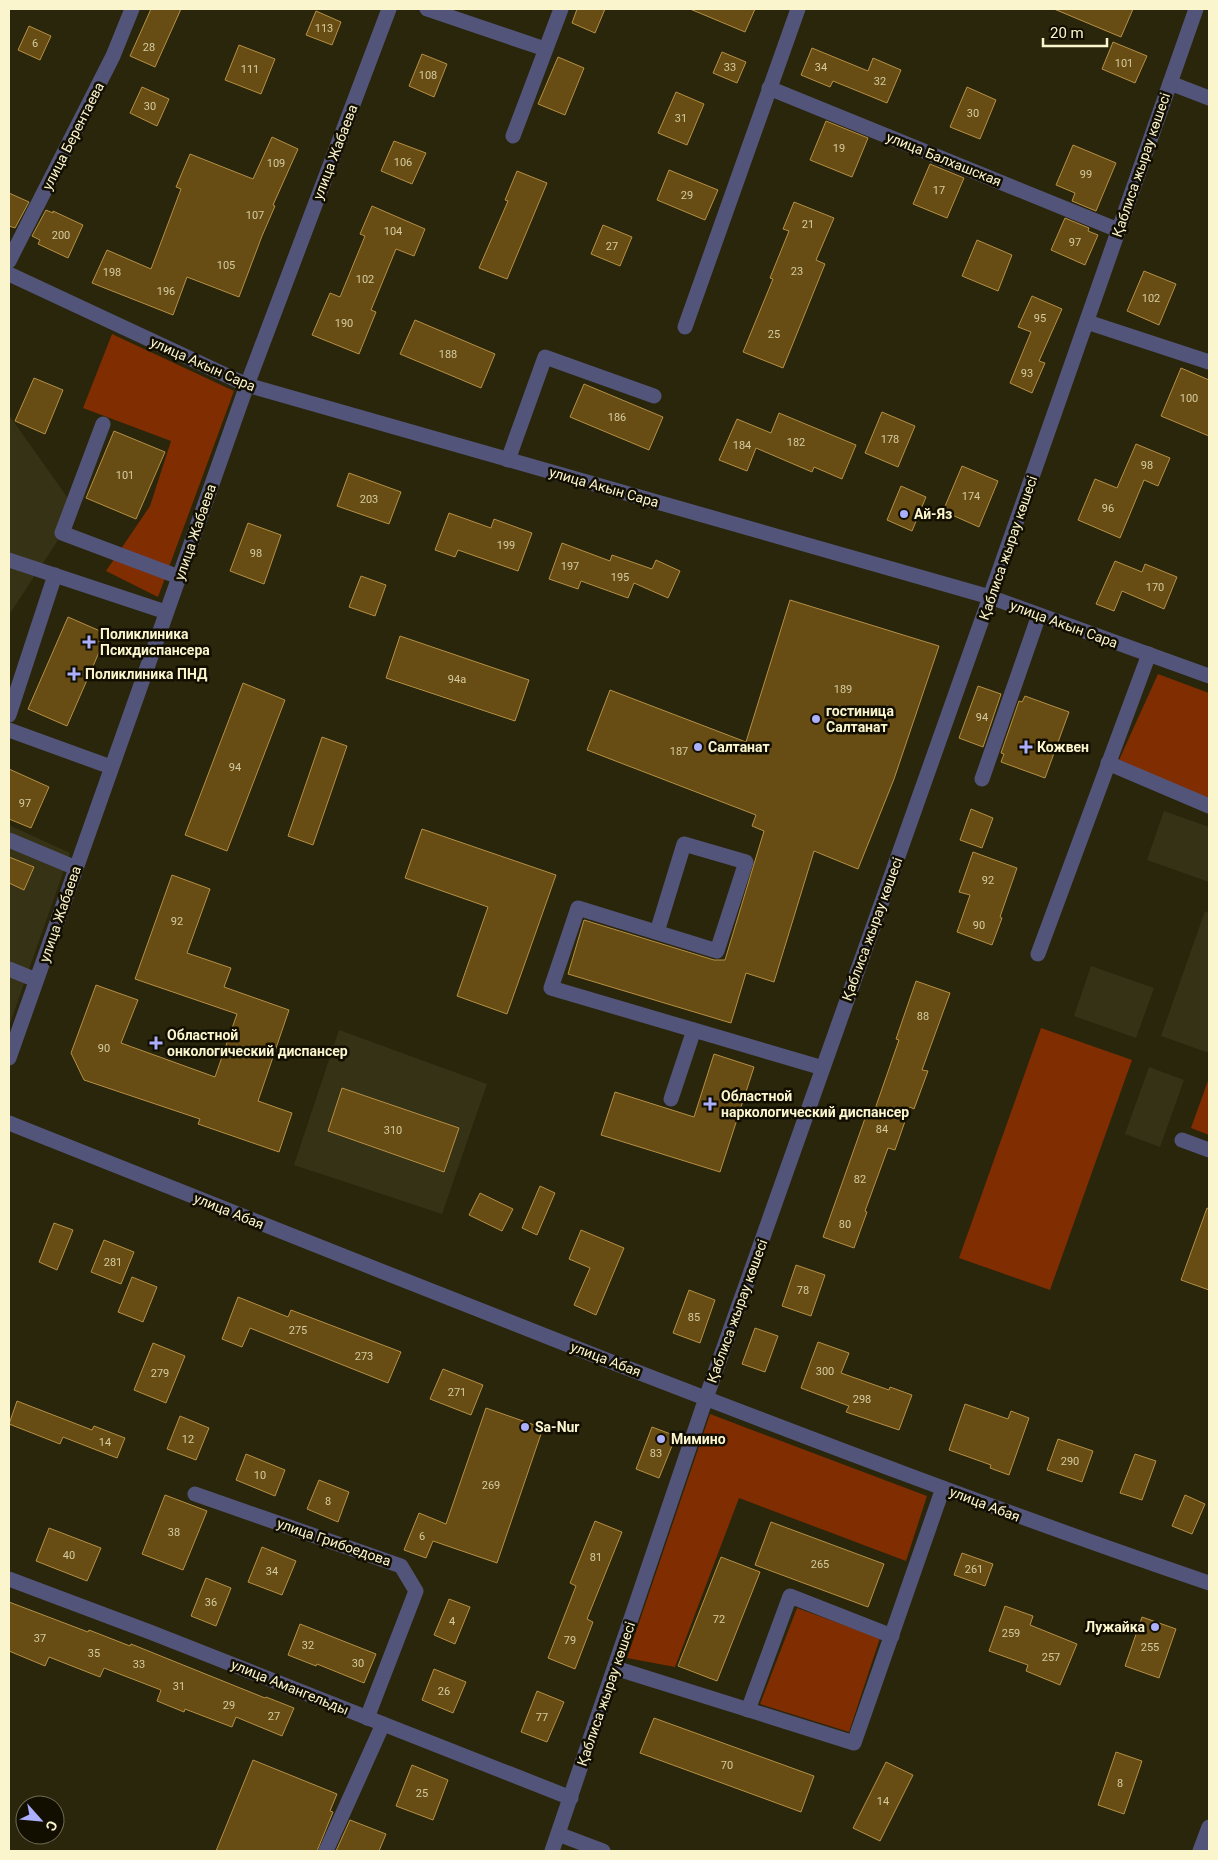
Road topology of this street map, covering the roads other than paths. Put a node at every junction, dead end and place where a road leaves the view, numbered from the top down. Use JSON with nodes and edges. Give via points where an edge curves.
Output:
{"nodes":[{"id":1,"x":132,"y":9,"type":"edge"},
{"id":2,"x":389,"y":9,"type":"edge"},
{"id":3,"x":427,"y":9,"type":"edge"},
{"id":4,"x":560,"y":9,"type":"edge"},
{"id":5,"x":798,"y":9,"type":"edge"},
{"id":6,"x":1196,"y":9,"type":"edge"},
{"id":7,"x":545,"y":49,"type":"junction"},
{"id":8,"x":1170,"y":83,"type":"junction"},
{"id":9,"x":769,"y":88,"type":"junction"},
{"id":10,"x":1209,"y":98,"type":"edge"},
{"id":11,"x":513,"y":136,"type":"dead end"},
{"id":12,"x":1118,"y":230,"type":"junction"},
{"id":13,"x":9,"y":261,"type":"edge"},
{"id":14,"x":9,"y":274,"type":"edge"},
{"id":15,"x":1087,"y":322,"type":"junction"},
{"id":16,"x":685,"y":327,"type":"dead end"},
{"id":17,"x":1209,"y":362,"type":"edge"},
{"id":18,"x":246,"y":385,"type":"junction"},
{"id":19,"x":654,"y":396,"type":"dead end"},
{"id":20,"x":103,"y":424,"type":"dead end"},
{"id":21,"x":508,"y":460,"type":"junction"},
{"id":22,"x":9,"y":560,"type":"edge"},
{"id":23,"x":55,"y":575,"type":"junction"},
{"id":24,"x":179,"y":577,"type":"junction"},
{"id":25,"x":990,"y":597,"type":"junction"},
{"id":26,"x":166,"y":612,"type":"junction"},
{"id":27,"x":1038,"y":615,"type":"junction"},
{"id":28,"x":1149,"y":654,"type":"junction"},
{"id":29,"x":1209,"y":676,"type":"edge"},
{"id":30,"x":9,"y":715,"type":"edge"},
{"id":31,"x":9,"y":730,"type":"edge"},
{"id":32,"x":1108,"y":763,"type":"junction"},
{"id":33,"x":112,"y":767,"type":"junction"},
{"id":34,"x":982,"y":779,"type":"dead end"},
{"id":35,"x":1209,"y":806,"type":"edge"},
{"id":36,"x":9,"y":840,"type":"edge"},
{"id":37,"x":76,"y":868,"type":"junction"},
{"id":38,"x":657,"y":932,"type":"junction"},
{"id":39,"x":1038,"y":954,"type":"dead end"},
{"id":40,"x":9,"y":969,"type":"edge"},
{"id":41,"x":36,"y":980,"type":"junction"},
{"id":42,"x":694,"y":1030,"type":"junction"},
{"id":43,"x":9,"y":1058,"type":"edge"},
{"id":44,"x":823,"y":1068,"type":"junction"},
{"id":45,"x":671,"y":1099,"type":"dead end"},
{"id":46,"x":9,"y":1122,"type":"edge"},
{"id":47,"x":1182,"y":1140,"type":"dead end"},
{"id":48,"x":1209,"y":1150,"type":"edge"},
{"id":49,"x":706,"y":1398,"type":"junction"},
{"id":50,"x":943,"y":1488,"type":"junction"},
{"id":51,"x":195,"y":1494,"type":"dead end"},
{"id":52,"x":9,"y":1579,"type":"edge"},
{"id":53,"x":1209,"y":1583,"type":"edge"},
{"id":54,"x":892,"y":1636,"type":"junction"},
{"id":55,"x":615,"y":1668,"type":"junction"},
{"id":56,"x":748,"y":1710,"type":"junction"},
{"id":57,"x":367,"y":1718,"type":"junction"},
{"id":58,"x":383,"y":1724,"type":"junction"},
{"id":59,"x":571,"y":1798,"type":"junction"},
{"id":60,"x":1209,"y":1827,"type":"edge"},
{"id":61,"x":558,"y":1834,"type":"junction"},
{"id":62,"x":326,"y":1851,"type":"edge"},
{"id":63,"x":552,"y":1851,"type":"edge"},
{"id":64,"x":603,"y":1851,"type":"edge"},
{"id":65,"x":1200,"y":1851,"type":"edge"}],
"edges":[{"from":1,"to":13,"type":"street","name":"улица Берентаева","via":[[113,56]]},
{"from":2,"to":18,"type":"street","name":"улица Жабаева"},
{"from":3,"to":7,"type":"street"},
{"from":4,"to":7,"type":"street"},
{"from":5,"to":9,"type":"street"},
{"from":6,"to":8,"type":"street","name":"Қаблиса жырау көшесі"},
{"from":7,"to":11,"type":"street"},
{"from":8,"to":10,"type":"street"},
{"from":8,"to":12,"type":"street","name":"Қаблиса жырау көшесі"},
{"from":9,"to":12,"type":"street","name":"улица Балхашская"},
{"from":9,"to":16,"type":"street"},
{"from":12,"to":15,"type":"street","name":"Қаблиса жырау көшесі"},
{"from":14,"to":18,"type":"street","name":"улица Акын Сара"},
{"from":15,"to":17,"type":"street"},
{"from":15,"to":25,"type":"street","name":"Қаблиса жырау көшесі"},
{"from":18,"to":21,"type":"street","name":"улица Акын Сара"},
{"from":18,"to":24,"type":"street","name":"улица Жабаева"},
{"from":19,"to":21,"type":"street","via":[[545,357]]},
{"from":20,"to":24,"type":"street","via":[[62,533]]},
{"from":21,"to":25,"type":"street","name":"улица Акын Сара"},
{"from":22,"to":23,"type":"street"},
{"from":23,"to":26,"type":"street"},
{"from":23,"to":30,"type":"street"},
{"from":24,"to":26,"type":"street","name":"улица Жабаева"},
{"from":25,"to":27,"type":"street","name":"улица Акын Сара"},
{"from":25,"to":44,"type":"street","name":"Қаблиса жырау көшесі"},
{"from":26,"to":33,"type":"street","name":"улица Жабаева"},
{"from":27,"to":28,"type":"street","name":"улица Акын Сара"},
{"from":27,"to":34,"type":"street"},
{"from":28,"to":29,"type":"street","name":"улица Акын Сара"},
{"from":28,"to":32,"type":"street"},
{"from":31,"to":33,"type":"street"},
{"from":32,"to":35,"type":"street"},
{"from":32,"to":39,"type":"street"},
{"from":33,"to":37,"type":"street","name":"улица Жабаева"},
{"from":36,"to":37,"type":"street"},
{"from":37,"to":41,"type":"street","name":"улица Жабаева"},
{"from":38,"to":38,"type":"street","via":[[717,951],[746,862],[684,844]]},
{"from":38,"to":42,"type":"street","via":[[578,908],[551,988]]},
{"from":40,"to":41,"type":"street"},
{"from":41,"to":43,"type":"street","name":"улица Жабаева"},
{"from":42,"to":44,"type":"street"},
{"from":42,"to":45,"type":"street"},
{"from":44,"to":49,"type":"street","name":"Қаблиса жырау көшесі"},
{"from":46,"to":49,"type":"street","name":"улица Абая"},
{"from":47,"to":48,"type":"street"},
{"from":49,"to":50,"type":"street","name":"улица Абая"},
{"from":49,"to":55,"type":"street","name":"Қаблиса жырау көшесі"},
{"from":50,"to":53,"type":"street","name":"улица Абая","via":[[1064,1534]]},
{"from":50,"to":54,"type":"street"},
{"from":51,"to":57,"type":"street","name":"улица Грибоедова","via":[[401,1566],[416,1591]]},
{"from":52,"to":57,"type":"street","name":"улица Амангельды"},
{"from":54,"to":56,"type":"street","via":[[854,1743]]},
{"from":54,"to":56,"type":"street","via":[[790,1596]]},
{"from":55,"to":56,"type":"street"},
{"from":55,"to":59,"type":"street","name":"Қаблиса жырау көшесі"},
{"from":57,"to":58,"type":"street","name":"улица Амангельды"},
{"from":58,"to":59,"type":"street","name":"улица Амангельды"},
{"from":58,"to":62,"type":"street"},
{"from":59,"to":61,"type":"street","name":"Қаблиса жырау көшесі"},
{"from":60,"to":65,"type":"street"},
{"from":61,"to":63,"type":"street","name":"Қаблиса жырау көшесі"},
{"from":61,"to":64,"type":"street"}]}
